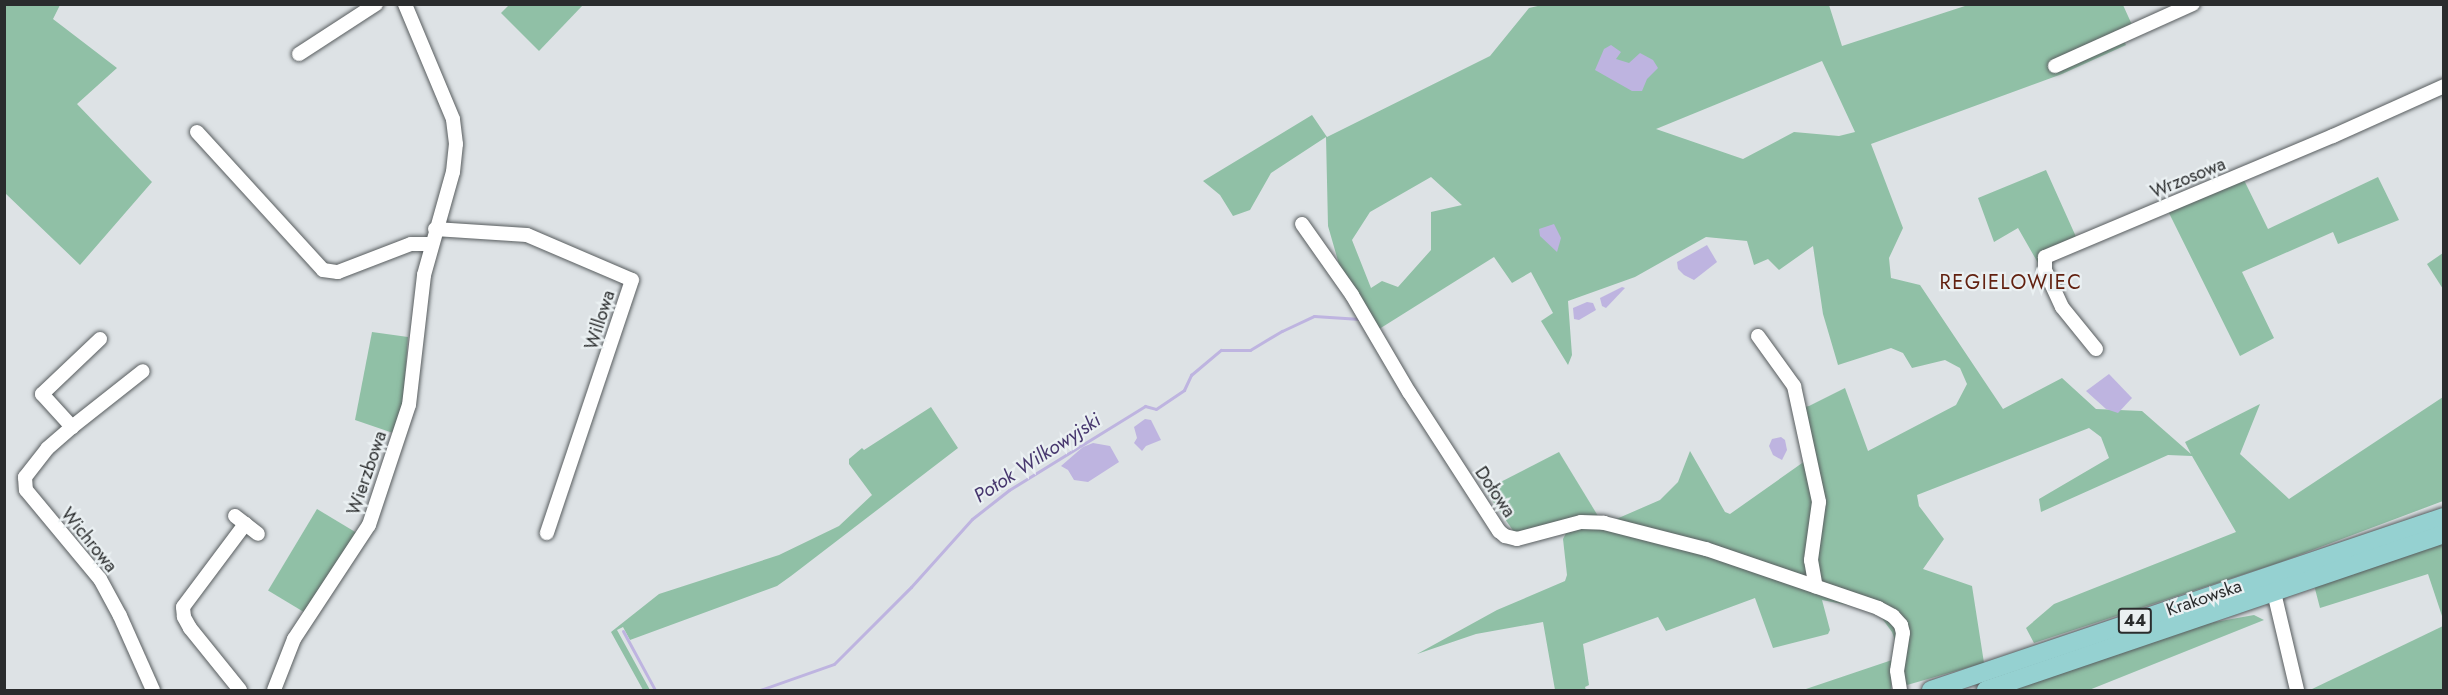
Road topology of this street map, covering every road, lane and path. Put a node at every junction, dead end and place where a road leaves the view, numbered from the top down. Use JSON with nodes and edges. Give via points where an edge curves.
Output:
{"nodes":[{"id":1,"x":376,"y":4,"type":"edge"},
{"id":2,"x":405,"y":4,"type":"edge"},
{"id":3,"x":2193,"y":4,"type":"edge"},
{"id":4,"x":299,"y":54,"type":"dead end"},
{"id":5,"x":2055,"y":66,"type":"dead end"},
{"id":6,"x":2444,"y":86,"type":"edge"},
{"id":7,"x":197,"y":132,"type":"dead end"},
{"id":8,"x":1302,"y":224,"type":"dead end"},
{"id":9,"x":435,"y":229,"type":"junction"},
{"id":10,"x":431,"y":244,"type":"junction"},
{"id":11,"x":1758,"y":336,"type":"dead end"},
{"id":12,"x":100,"y":339,"type":"dead end"},
{"id":13,"x":2096,"y":350,"type":"dead end"},
{"id":14,"x":143,"y":371,"type":"dead end"},
{"id":15,"x":72,"y":427,"type":"junction"},
{"id":16,"x":2444,"y":517,"type":"edge"},
{"id":17,"x":547,"y":533,"type":"dead end"},
{"id":18,"x":258,"y":534,"type":"dead end"},
{"id":19,"x":2444,"y":534,"type":"edge"},
{"id":20,"x":2271,"y":584,"type":"junction"},
{"id":21,"x":1816,"y":587,"type":"junction"},
{"id":22,"x":153,"y":690,"type":"edge"},
{"id":23,"x":240,"y":690,"type":"edge"},
{"id":24,"x":274,"y":690,"type":"edge"},
{"id":25,"x":1900,"y":690,"type":"edge"},
{"id":26,"x":1931,"y":690,"type":"edge"},
{"id":27,"x":1986,"y":690,"type":"edge"},
{"id":28,"x":2297,"y":690,"type":"edge"}],
"edges":[{"from":1,"to":4,"type":"street"},
{"from":2,"to":9,"type":"street","name":"Wierzbowa","via":[[453,119],[453,172]]},
{"from":3,"to":5,"type":"street"},
{"from":6,"to":13,"type":"street","name":"Wrzosowa","via":[[2045,257],[2045,270],[2062,308]]},
{"from":7,"to":10,"type":"street","via":[[323,270],[338,272],[411,244]]},
{"from":8,"to":21,"type":"street","name":"Dołowa","via":[[1352,295],[1415,402],[1505,536],[1517,539],[1581,522],[1604,523],[1706,549]]},
{"from":9,"to":10,"type":"street","name":"Wierzbowa"},
{"from":9,"to":17,"type":"street","name":"Willowa","via":[[527,236],[632,280]]},
{"from":10,"to":24,"type":"street","name":"Wierzbowa","via":[[409,405],[369,525],[294,639]]},
{"from":11,"to":21,"type":"street","via":[[1794,386],[1819,502],[1811,560]]},
{"from":12,"to":15,"type":"street","via":[[42,394]]},
{"from":14,"to":15,"type":"street","name":"Wichrowa"},
{"from":15,"to":22,"type":"street","name":"Wichrowa","via":[[46,449],[25,477],[26,490],[100,579]]},
{"from":16,"to":20,"type":"main road","name":"Krakowska","number":"44"},
{"from":18,"to":23,"type":"street","via":[[240,520],[183,607],[190,628]]},
{"from":19,"to":20,"type":"main road","name":"Krakowska","number":"44"},
{"from":20,"to":26,"type":"main road","name":"Krakowska","number":"44"},
{"from":20,"to":27,"type":"main road","name":"Krakowska","number":"44"},
{"from":20,"to":28,"type":"street"},
{"from":21,"to":25,"type":"street","name":"Dołowa","via":[[1893,616],[1903,633],[1897,671]]}]}
